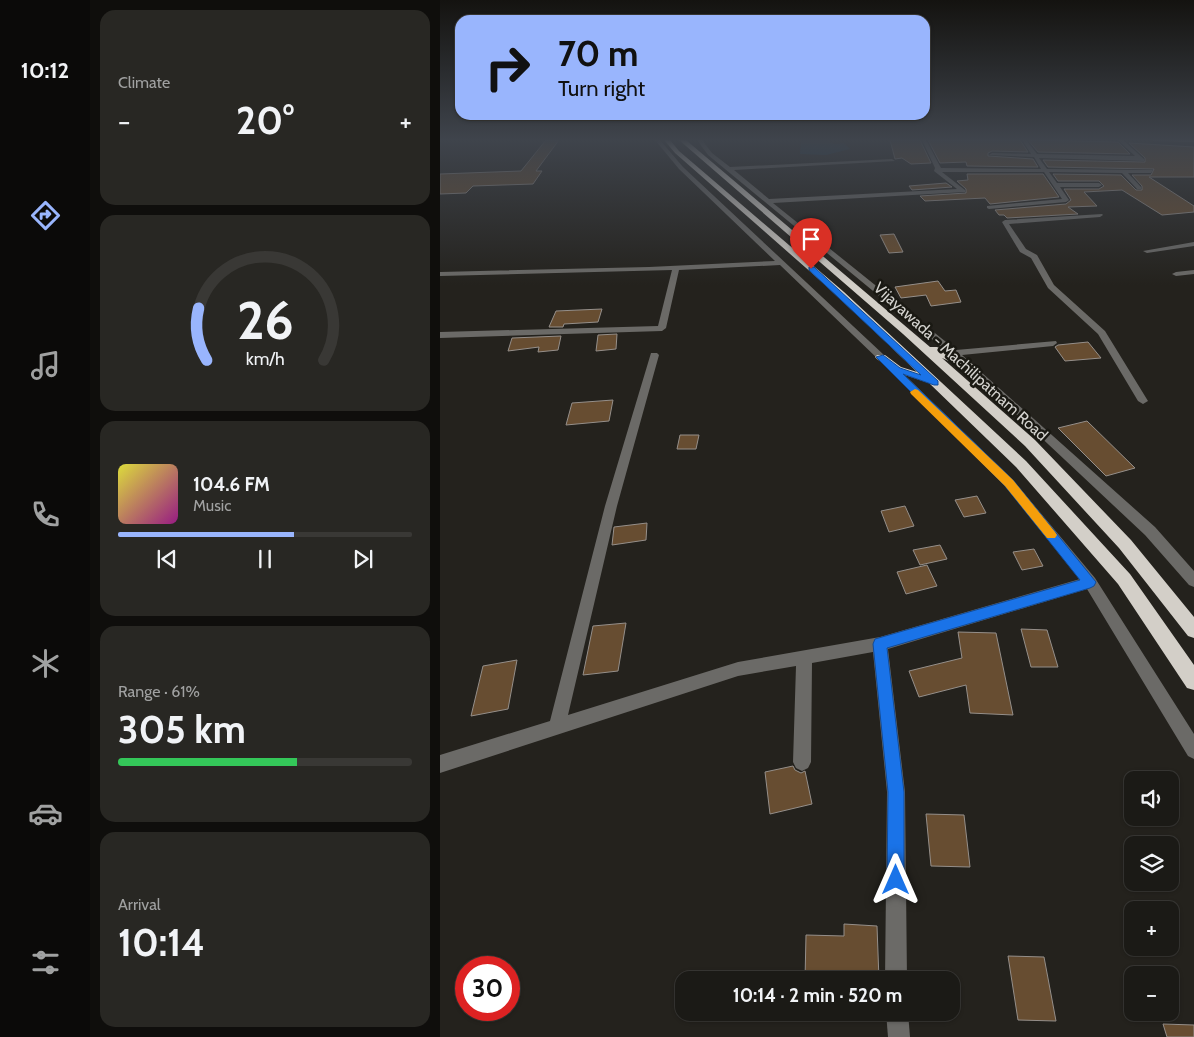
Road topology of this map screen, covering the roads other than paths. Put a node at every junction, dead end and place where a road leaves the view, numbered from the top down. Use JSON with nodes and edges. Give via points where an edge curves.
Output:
{"nodes":[{"id":1,"x":702,"y":188,"type":"edge"},
{"id":2,"x":720,"y":188,"type":"edge"},
{"id":3,"x":738,"y":188,"type":"edge"},
{"id":4,"x":752,"y":188,"type":"edge"},
{"id":5,"x":960,"y":188,"type":"edge"},
{"id":6,"x":1058,"y":188,"type":"edge"},
{"id":7,"x":768,"y":201,"type":"junction"},
{"id":8,"x":1042,"y":203,"type":"junction"},
{"id":9,"x":1030,"y":204,"type":"junction"},
{"id":10,"x":1017,"y":205,"type":"junction"},
{"id":11,"x":999,"y":206,"type":"junction"},
{"id":12,"x":989,"y":207,"type":"dead end"},
{"id":13,"x":1049,"y":208,"type":"dead end"},
{"id":14,"x":1037,"y":209,"type":"dead end"},
{"id":15,"x":1024,"y":210,"type":"dead end"},
{"id":16,"x":1006,"y":212,"type":"dead end"},
{"id":17,"x":1100,"y":215,"type":"dead end"},
{"id":18,"x":1194,"y":244,"type":"edge"},
{"id":19,"x":1147,"y":251,"type":"dead end"},
{"id":20,"x":781,"y":263,"type":"junction"},
{"id":21,"x":676,"y":268,"type":"junction"},
{"id":22,"x":1194,"y":272,"type":"edge"},
{"id":23,"x":440,"y":274,"type":"edge"},
{"id":24,"x":1176,"y":274,"type":"dead end"},
{"id":25,"x":440,"y":335,"type":"edge"},
{"id":26,"x":1053,"y":343,"type":"dead end"},
{"id":27,"x":921,"y":345,"type":"junction"},
{"id":28,"x":954,"y":353,"type":"junction"},
{"id":29,"x":654,"y":355,"type":"dead end"},
{"id":30,"x":880,"y":357,"type":"junction"},
{"id":31,"x":972,"y":368,"type":"junction"},
{"id":32,"x":934,"y":383,"type":"junction"},
{"id":33,"x":1143,"y":401,"type":"dead end"},
{"id":34,"x":1188,"y":565,"type":"edge"},
{"id":35,"x":1194,"y":581,"type":"edge"},
{"id":36,"x":1090,"y":582,"type":"junction"},
{"id":37,"x":1194,"y":630,"type":"edge"},
{"id":38,"x":880,"y":644,"type":"junction"},
{"id":39,"x":804,"y":657,"type":"junction"},
{"id":40,"x":1194,"y":681,"type":"edge"},
{"id":41,"x":557,"y":726,"type":"junction"},
{"id":42,"x":1194,"y":750,"type":"edge"},
{"id":43,"x":802,"y":762,"type":"dead end"},
{"id":44,"x":440,"y":764,"type":"edge"},
{"id":45,"x":896,"y":971,"type":"edge"},
{"id":46,"x":898,"y":1021,"type":"edge"},
{"id":47,"x":899,"y":1037,"type":"edge"}],
"edges":[{"from":1,"to":20,"type":"street"},
{"from":2,"to":32,"type":"highway","name":"Vijayawada - Machilipatnam Road","via":[[841,294]]},
{"from":3,"to":27,"type":"highway","name":"Vijayawada - Machilipatnam Road"},
{"from":4,"to":7,"type":"street"},
{"from":5,"to":7,"type":"street","via":[[963,191]]},
{"from":6,"to":8,"type":"street","via":[[1066,200]]},
{"from":7,"to":28,"type":"street"},
{"from":8,"to":9,"type":"street"},
{"from":8,"to":13,"type":"street"},
{"from":9,"to":10,"type":"street"},
{"from":9,"to":14,"type":"street"},
{"from":10,"to":11,"type":"street"},
{"from":10,"to":15,"type":"street"},
{"from":11,"to":12,"type":"street"},
{"from":11,"to":16,"type":"street"},
{"from":17,"to":33,"type":"street","via":[[1005,222],[1023,250],[1034,257],[1051,286],[1102,333]]},
{"from":18,"to":19,"type":"street"},
{"from":20,"to":21,"type":"street"},
{"from":20,"to":30,"type":"street"},
{"from":21,"to":23,"type":"street"},
{"from":21,"to":25,"type":"street","via":[[662,328]]},
{"from":22,"to":24,"type":"street"},
{"from":26,"to":28,"type":"street"},
{"from":27,"to":31,"type":"highway"},
{"from":27,"to":37,"type":"highway","name":"Vijayawada - Machilipatnam Road","via":[[1030,443],[1125,544]]},
{"from":28,"to":31,"type":"street"},
{"from":29,"to":41,"type":"street","via":[[611,506]]},
{"from":30,"to":32,"type":"highway","via":[[897,369]]},
{"from":30,"to":36,"type":"street","via":[[1009,483]]},
{"from":31,"to":34,"type":"street"},
{"from":32,"to":40,"type":"highway","name":"Vijayawada - Machilipatnam Road","via":[[1021,464],[1124,579]]},
{"from":34,"to":35,"type":"street"},
{"from":36,"to":38,"type":"street"},
{"from":36,"to":42,"type":"street"},
{"from":38,"to":39,"type":"street"},
{"from":38,"to":45,"type":"street","via":[[896,792]]},
{"from":39,"to":41,"type":"street","via":[[738,669]]},
{"from":39,"to":43,"type":"street"},
{"from":41,"to":44,"type":"street"},
{"from":46,"to":47,"type":"street"}]}
